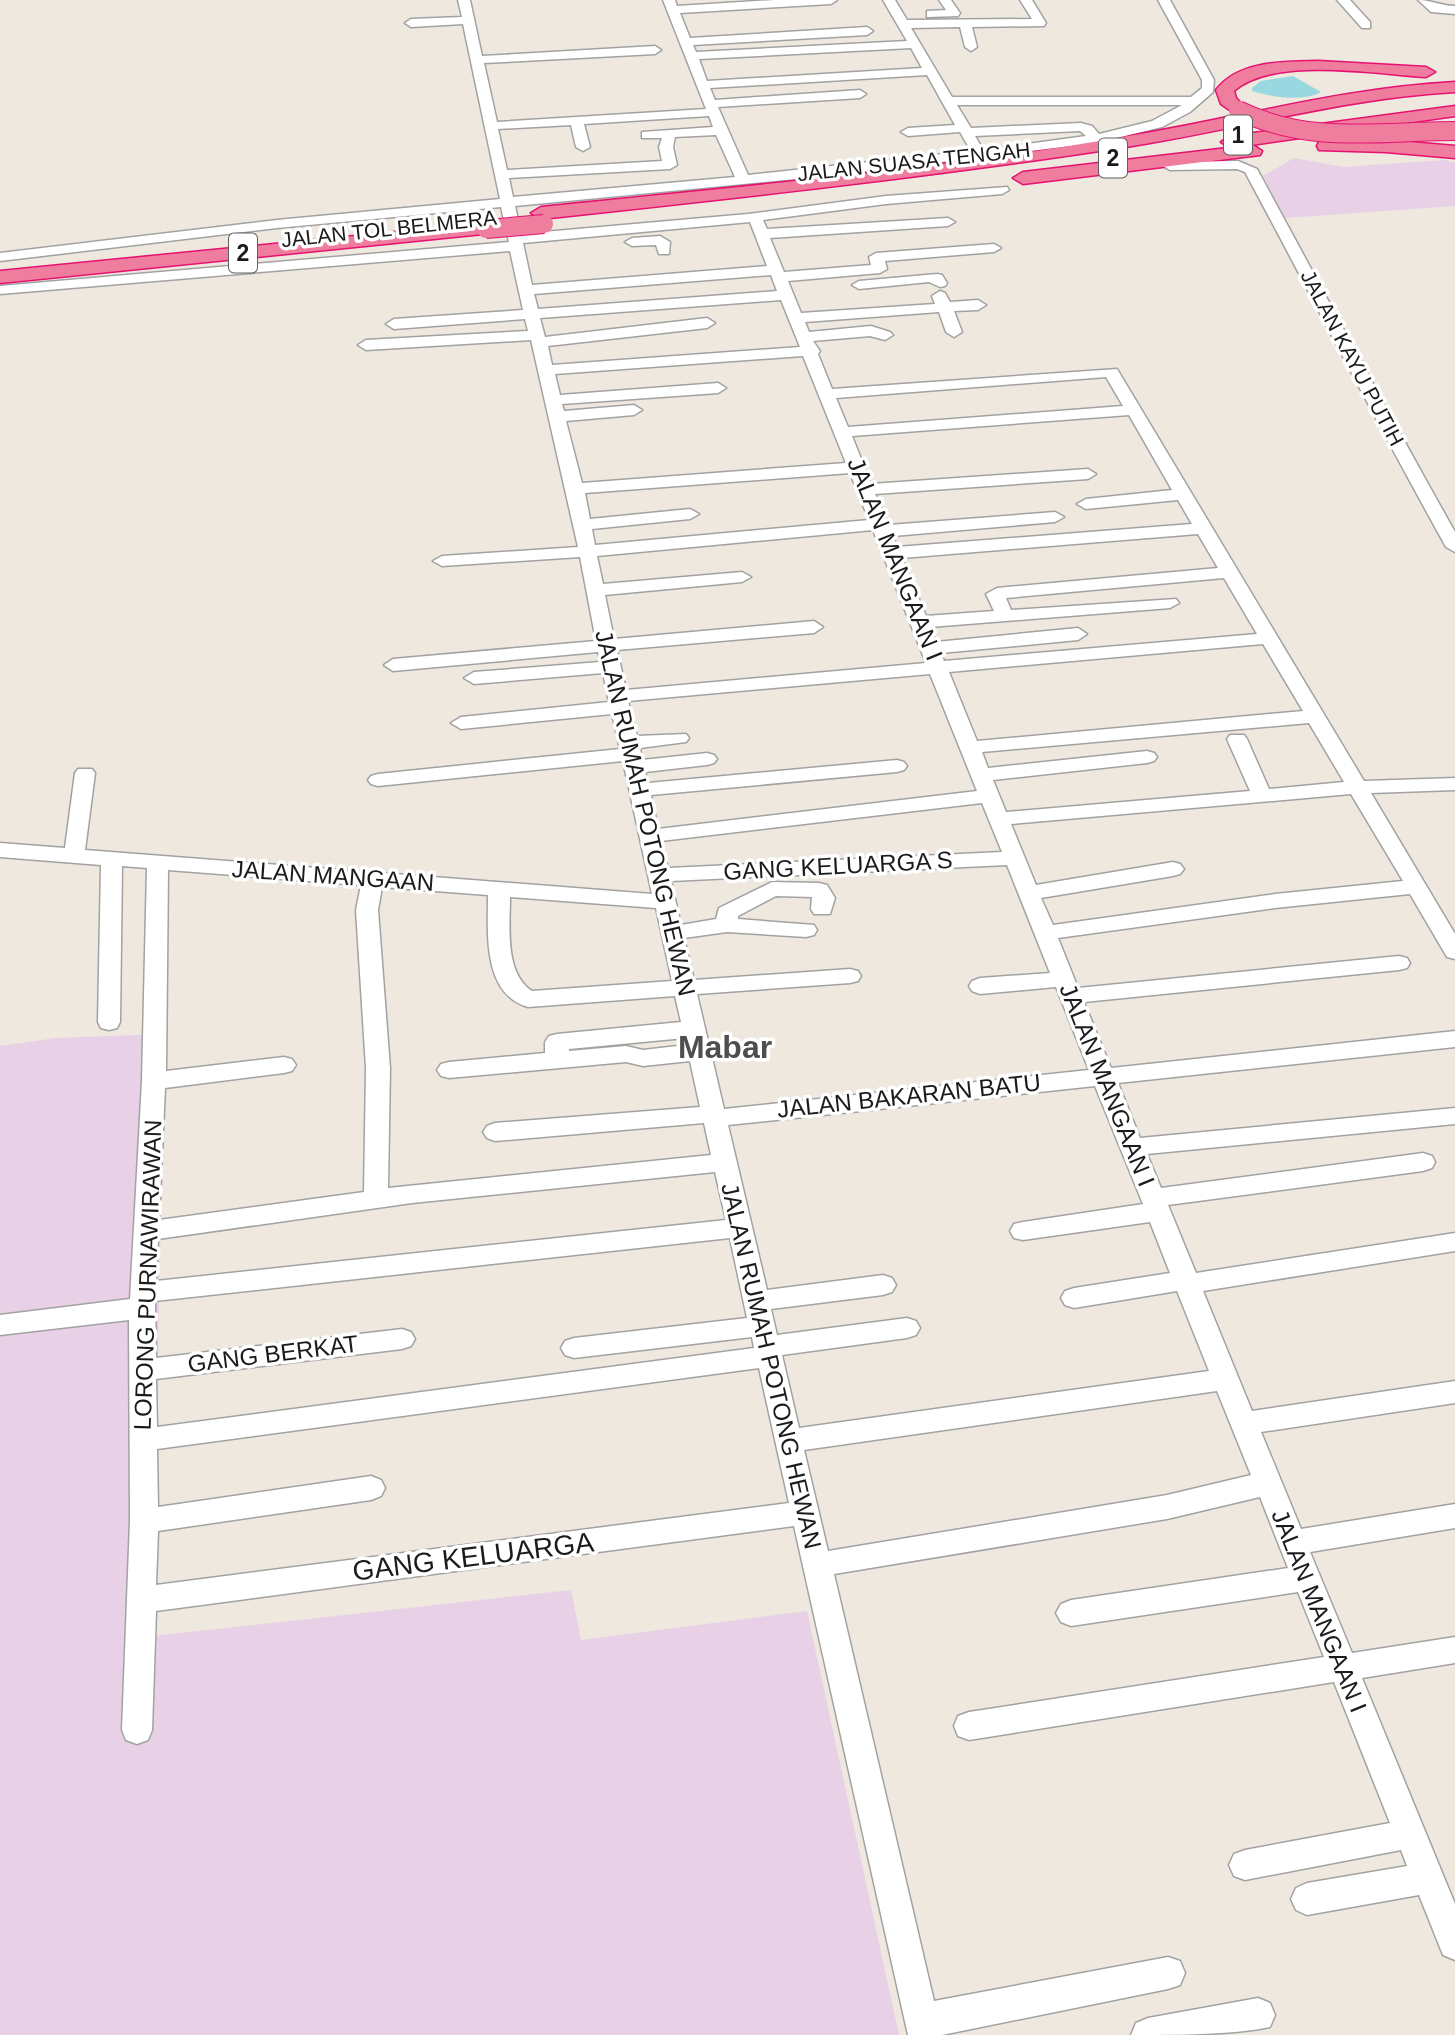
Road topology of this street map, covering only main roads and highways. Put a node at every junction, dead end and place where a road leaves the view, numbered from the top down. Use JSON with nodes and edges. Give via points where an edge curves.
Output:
{"nodes":[{"id":1,"x":1455,"y":72,"type":"edge"},
{"id":2,"x":1455,"y":87,"type":"edge"},
{"id":3,"x":1455,"y":99,"type":"edge"},
{"id":4,"x":1455,"y":111,"type":"edge"},
{"id":5,"x":1455,"y":131,"type":"edge"},
{"id":6,"x":1455,"y":145,"type":"edge"},
{"id":7,"x":1455,"y":152,"type":"edge"},
{"id":8,"x":1019,"y":164,"type":"joint"},
{"id":9,"x":1043,"y":175,"type":"junction"},
{"id":10,"x":774,"y":194,"type":"junction"},
{"id":11,"x":484,"y":224,"type":"junction"},
{"id":12,"x":0,"y":268,"type":"edge"},
{"id":13,"x":0,"y":277,"type":"edge"}],
"edges":[{"from":1,"to":5,"type":"highway","bridge":true,"via":[[1269,69],[1234,80],[1225,95],[1246,115],[1293,130]]},
{"from":2,"to":10,"type":"highway","bridge":true,"via":[[1345,98],[1142,139]]},
{"from":3,"to":8,"type":"highway","number":"1","via":[[1341,120]]},
{"from":4,"to":10,"type":"highway","number":"2","via":[[1066,164]]},
{"from":6,"to":9,"type":"highway","via":[[1385,139],[1313,140]]},
{"from":7,"to":9,"type":"highway","via":[[1315,146]]},
{"from":8,"to":10,"type":"highway","number":"2"},
{"from":9,"to":10,"type":"highway"},
{"from":10,"to":11,"type":"highway","name":"JALAN TOL BELMERA","number":"2","bridge":true},
{"from":11,"to":12,"type":"highway","name":"JALAN TOL BELMERA","number":"2"},
{"from":11,"to":13,"type":"highway","name":"JALAN TOL BELMERA","number":"2"}]}
